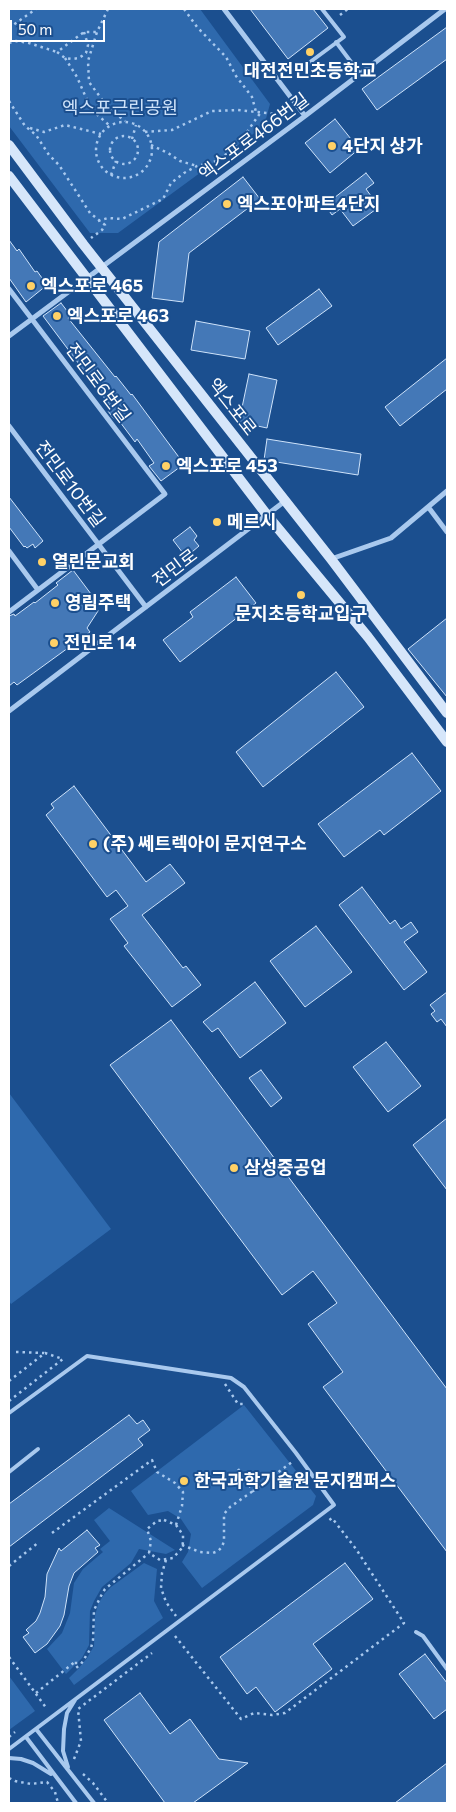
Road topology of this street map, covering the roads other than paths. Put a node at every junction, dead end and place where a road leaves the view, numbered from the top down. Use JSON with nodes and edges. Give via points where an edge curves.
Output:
{"nodes":[{"id":1,"x":224,"y":9,"type":"edge"},
{"id":2,"x":322,"y":9,"type":"edge"},
{"id":3,"x":445,"y":9,"type":"edge"},
{"id":4,"x":336,"y":42,"type":"junction"},
{"id":5,"x":302,"y":68,"type":"dead end"},
{"id":6,"x":360,"y":74,"type":"junction"},
{"id":7,"x":305,"y":116,"type":"junction"},
{"id":8,"x":9,"y":145,"type":"edge"},
{"id":9,"x":9,"y":176,"type":"edge"},
{"id":10,"x":102,"y":268,"type":"junction"},
{"id":11,"x":87,"y":278,"type":"junction"},
{"id":12,"x":9,"y":289,"type":"edge"},
{"id":13,"x":32,"y":319,"type":"junction"},
{"id":14,"x":9,"y":336,"type":"edge"},
{"id":15,"x":9,"y":426,"type":"edge"},
{"id":16,"x":447,"y":492,"type":"edge"},
{"id":17,"x":285,"y":501,"type":"junction"},
{"id":18,"x":429,"y":508,"type":"junction"},
{"id":19,"x":267,"y":515,"type":"junction"},
{"id":20,"x":447,"y":532,"type":"edge"},
{"id":21,"x":99,"y":544,"type":"junction"},
{"id":22,"x":9,"y":551,"type":"edge"},
{"id":23,"x":331,"y":559,"type":"junction"},
{"id":24,"x":38,"y":590,"type":"junction"},
{"id":25,"x":146,"y":607,"type":"junction"},
{"id":26,"x":9,"y":612,"type":"edge"},
{"id":27,"x":9,"y":711,"type":"edge"},
{"id":28,"x":447,"y":713,"type":"edge"},
{"id":29,"x":447,"y":742,"type":"edge"},
{"id":30,"x":9,"y":1413,"type":"edge"},
{"id":31,"x":38,"y":1449,"type":"dead end"},
{"id":32,"x":9,"y":1472,"type":"edge"},
{"id":33,"x":416,"y":1632,"type":"dead end"},
{"id":34,"x":447,"y":1669,"type":"edge"},
{"id":35,"x":77,"y":1698,"type":"junction"},
{"id":36,"x":36,"y":1729,"type":"junction"},
{"id":37,"x":26,"y":1737,"type":"junction"},
{"id":38,"x":9,"y":1750,"type":"edge"},
{"id":39,"x":9,"y":1758,"type":"edge"},
{"id":40,"x":68,"y":1770,"type":"junction"},
{"id":41,"x":57,"y":1778,"type":"junction"},
{"id":42,"x":76,"y":1803,"type":"edge"},
{"id":43,"x":94,"y":1803,"type":"edge"}],
"edges":[{"from":1,"to":7,"type":"street"},
{"from":2,"to":4,"type":"lane","via":[[344,36]]},
{"from":3,"to":6,"type":"street","name":"엑스포로466번길"},
{"from":4,"to":5,"type":"lane"},
{"from":4,"to":6,"type":"lane"},
{"from":6,"to":7,"type":"street","name":"엑스포로466번길"},
{"from":7,"to":10,"type":"street","name":"엑스포로466번길"},
{"from":8,"to":10,"type":"main road","name":"엑스포로"},
{"from":9,"to":11,"type":"main road","name":"엑스포로"},
{"from":10,"to":11,"type":"street","name":"엑스포로466번길"},
{"from":10,"to":17,"type":"main road","name":"엑스포로"},
{"from":11,"to":13,"type":"street","name":"엑스포로466번길"},
{"from":11,"to":19,"type":"main road","name":"엑스포로"},
{"from":12,"to":13,"type":"street","name":"전민로6번길"},
{"from":13,"to":14,"type":"street","name":"엑스포로466번길"},
{"from":13,"to":21,"type":"street","name":"전민로6번길","via":[[165,494]]},
{"from":15,"to":21,"type":"street","name":"전민로10번길"},
{"from":16,"to":18,"type":"street"},
{"from":17,"to":19,"type":"street","name":"전민로"},
{"from":17,"to":23,"type":"main road","name":"엑스포로"},
{"from":18,"to":20,"type":"street"},
{"from":18,"to":23,"type":"street","via":[[392,538]]},
{"from":19,"to":25,"type":"street","name":"전민로"},
{"from":19,"to":29,"type":"main road","name":"엑스포로","via":[[368,637]]},
{"from":21,"to":24,"type":"street"},
{"from":21,"to":25,"type":"street","name":"전민로10번길"},
{"from":22,"to":24,"type":"street"},
{"from":23,"to":28,"type":"main road","name":"엑스포로"},
{"from":24,"to":26,"type":"street"},
{"from":25,"to":27,"type":"street","name":"전민로"},
{"from":30,"to":35,"type":"lane","via":[[87,1356],[231,1378],[244,1387],[334,1505]]},
{"from":31,"to":32,"type":"lane"},
{"from":33,"to":34,"type":"lane","via":[[423,1636]]},
{"from":35,"to":36,"type":"lane"},
{"from":35,"to":40,"type":"lane","via":[[67,1713],[64,1729],[63,1751]]},
{"from":36,"to":37,"type":"lane"},
{"from":36,"to":40,"type":"lane"},
{"from":37,"to":38,"type":"lane"},
{"from":37,"to":41,"type":"lane"},
{"from":39,"to":41,"type":"lane","via":[[33,1763]]},
{"from":40,"to":43,"type":"lane"},
{"from":41,"to":42,"type":"lane"}]}
